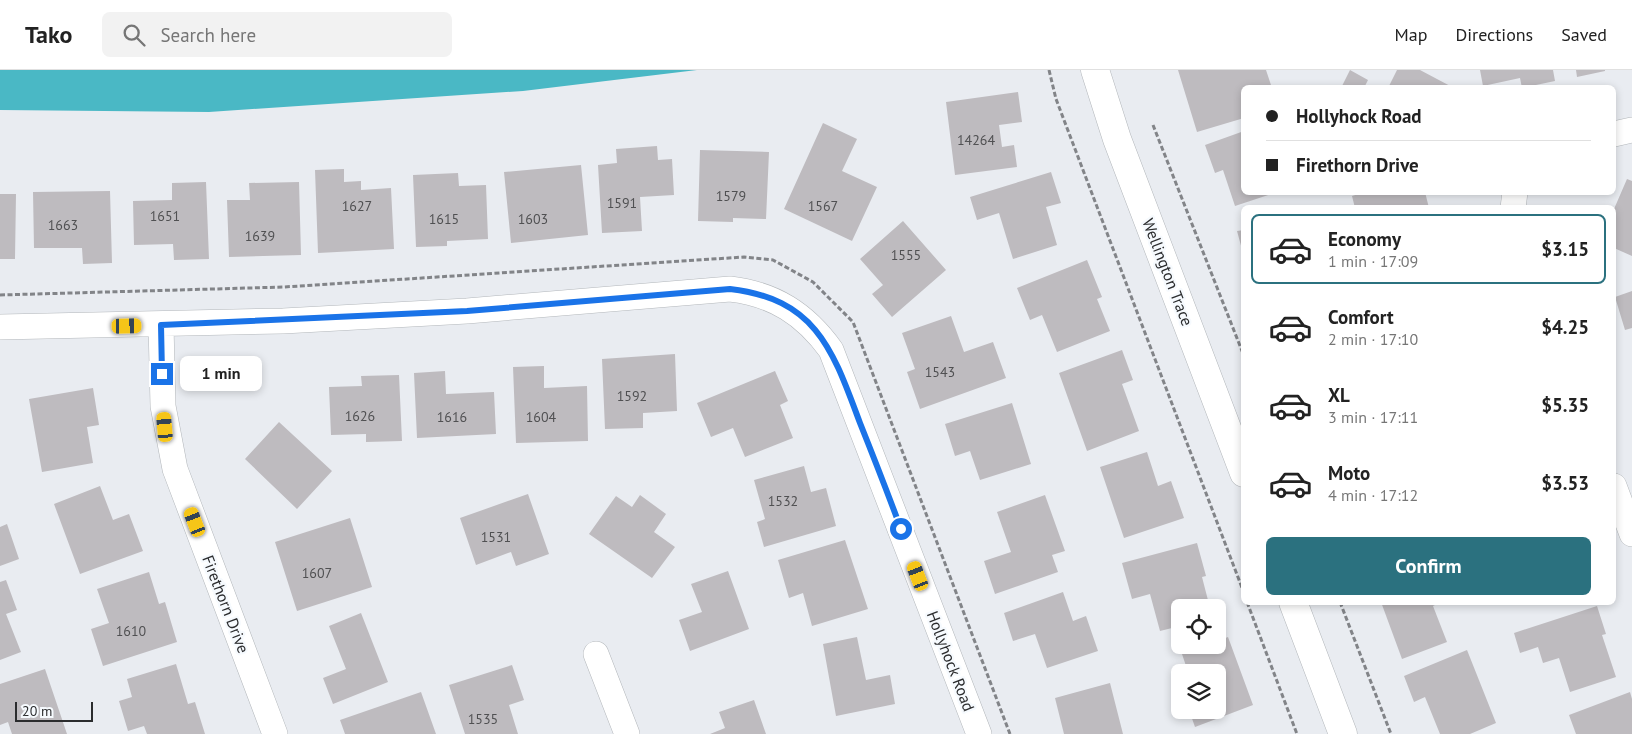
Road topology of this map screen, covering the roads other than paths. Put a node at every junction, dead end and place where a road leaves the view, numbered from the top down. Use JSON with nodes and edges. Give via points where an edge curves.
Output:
{"nodes":[{"id":1,"x":1095,"y":70,"type":"edge"},
{"id":2,"x":1632,"y":130,"type":"edge"},
{"id":3,"x":1616,"y":134,"type":"edge"},
{"id":4,"x":161,"y":325,"type":"junction"},
{"id":5,"x":0,"y":328,"type":"edge"},
{"id":6,"x":1241,"y":465,"type":"edge"},
{"id":7,"x":1616,"y":491,"type":"edge"},
{"id":8,"x":1632,"y":534,"type":"edge"},
{"id":9,"x":1294,"y":605,"type":"edge"},
{"id":10,"x":596,"y":654,"type":"dead end"},
{"id":11,"x":974,"y":733,"type":"edge"},
{"id":12,"x":275,"y":734,"type":"edge"},
{"id":13,"x":627,"y":734,"type":"edge"},
{"id":14,"x":1343,"y":734,"type":"edge"}],
"edges":[{"from":1,"to":6,"type":"street","name":"Wellington Trace","via":[[1117,138]]},
{"from":2,"to":3,"type":"street"},
{"from":4,"to":5,"type":"street","name":"Hollyhock Road"},
{"from":4,"to":11,"type":"street","name":"Hollyhock Road","via":[[467,311],[730,289],[750,291],[788,306],[819,333],[840,368]]},
{"from":4,"to":12,"type":"street","name":"Firethorn Drive","via":[[163,406],[175,469]]},
{"from":7,"to":8,"type":"street"},
{"from":9,"to":14,"type":"street"},
{"from":10,"to":13,"type":"street"}]}
